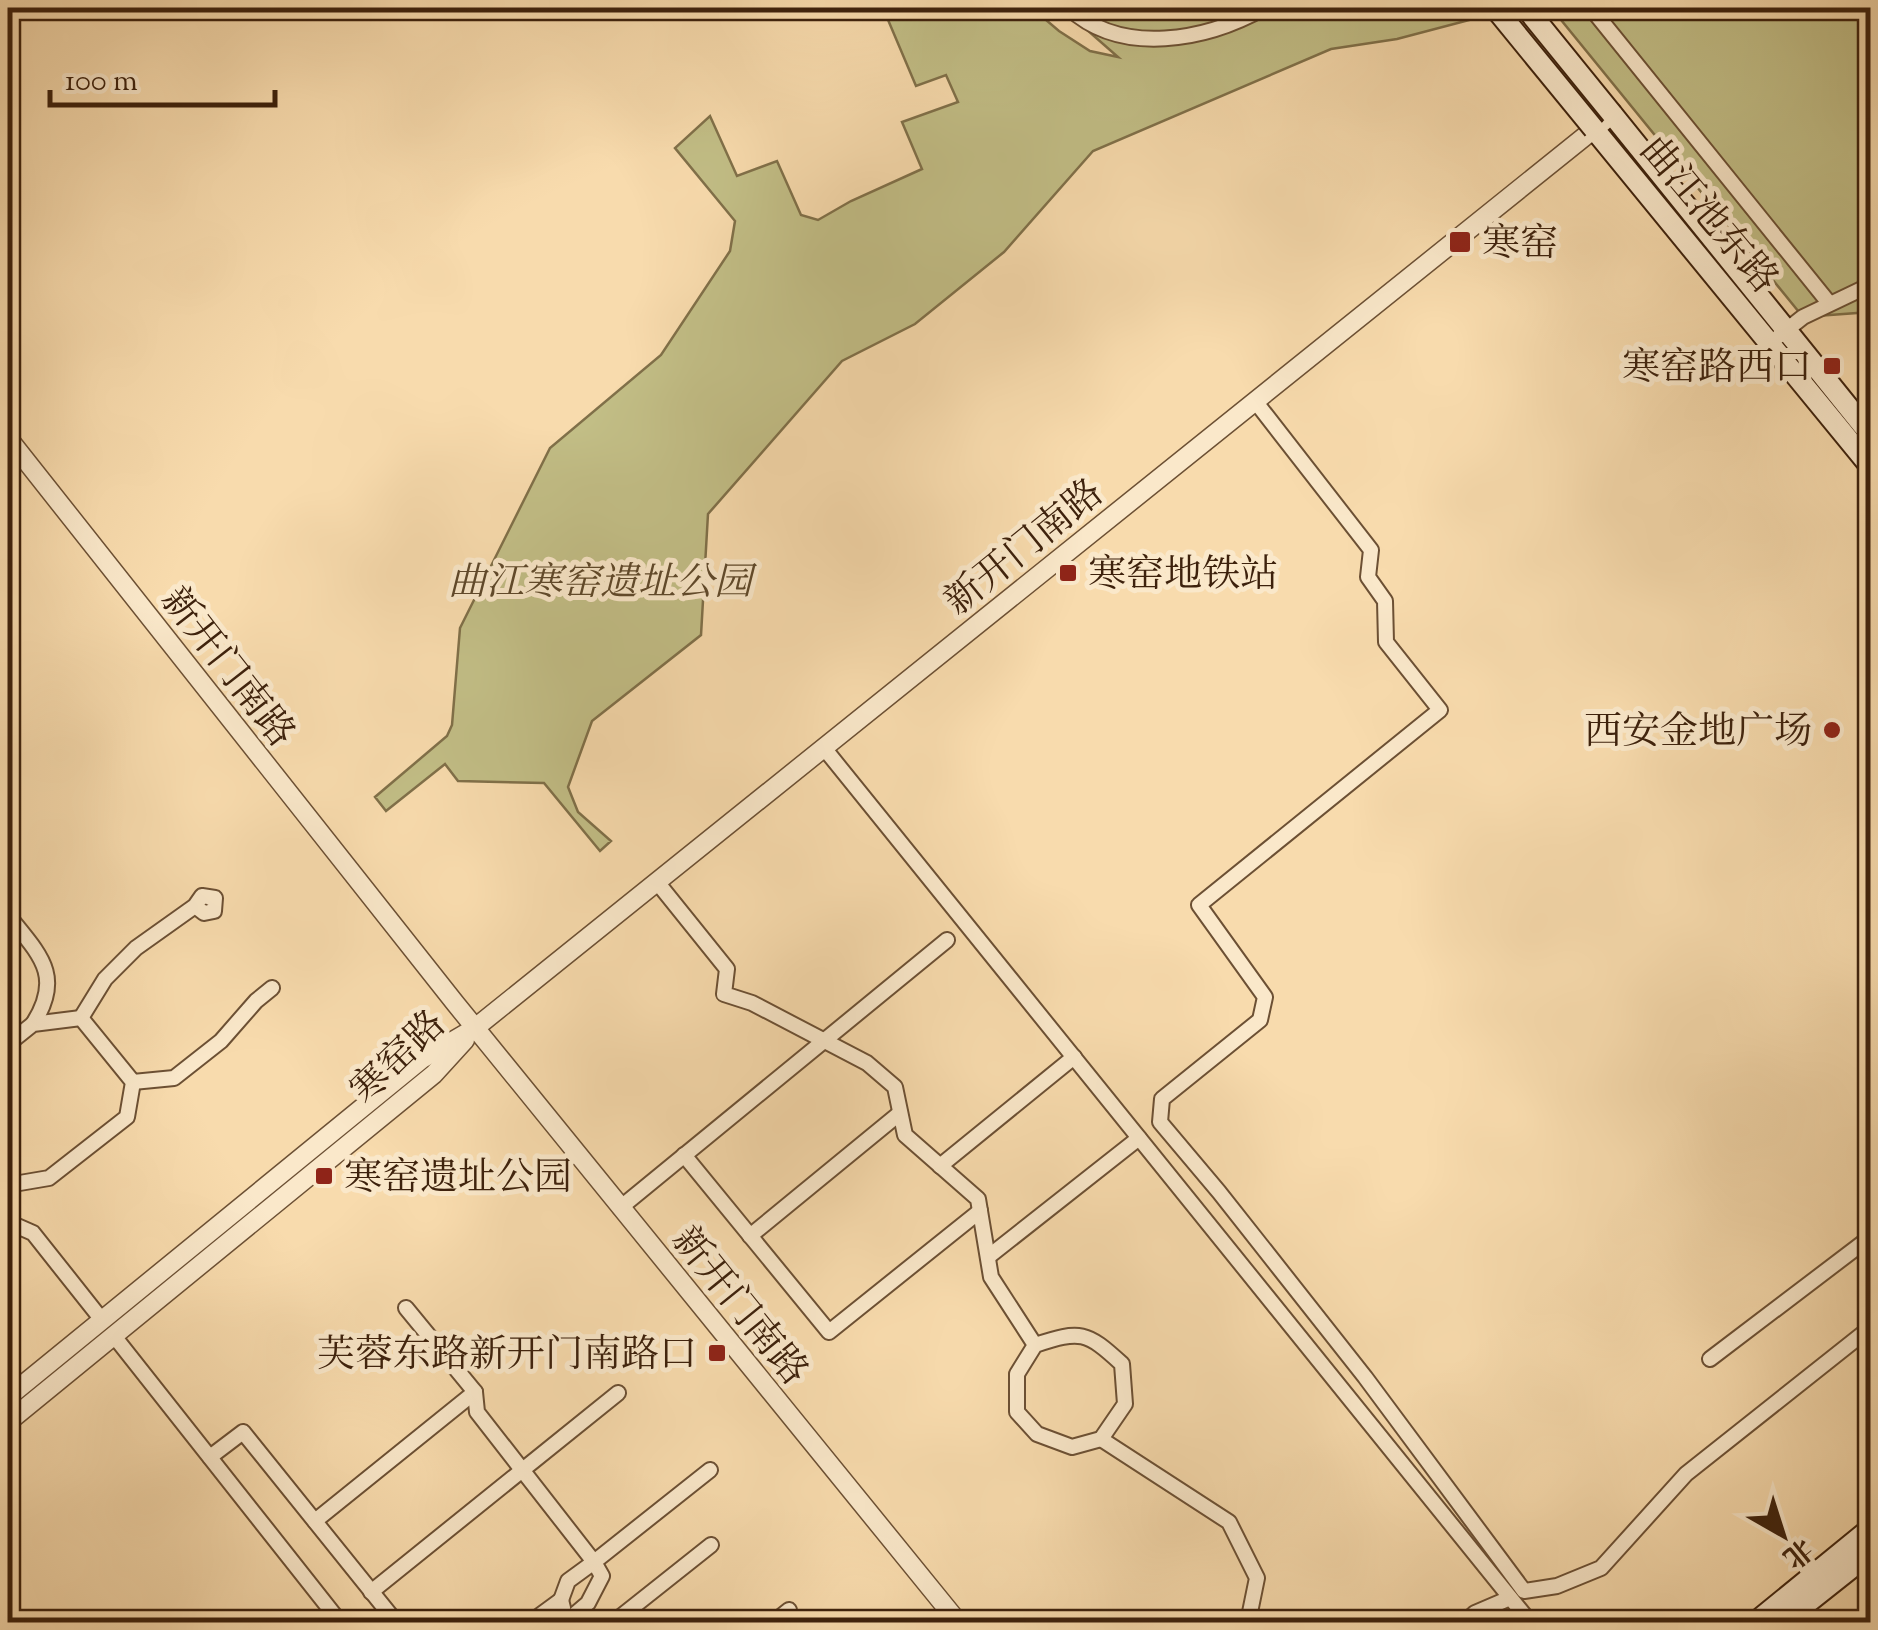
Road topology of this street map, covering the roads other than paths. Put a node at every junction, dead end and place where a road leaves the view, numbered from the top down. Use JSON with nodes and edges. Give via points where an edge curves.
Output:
{"nodes":[{"id":1,"x":1069,"y":8,"type":"edge"},
{"id":2,"x":1264,"y":8,"type":"edge"},
{"id":3,"x":1495,"y":8,"type":"edge"},
{"id":4,"x":1526,"y":8,"type":"edge"},
{"id":5,"x":1590,"y":8,"type":"edge"},
{"id":6,"x":1612,"y":114,"type":"junction"},
{"id":7,"x":1594,"y":129,"type":"junction"},
{"id":8,"x":1870,"y":285,"type":"edge"},
{"id":9,"x":1828,"y":304,"type":"junction"},
{"id":10,"x":1778,"y":336,"type":"junction"},
{"id":11,"x":1255,"y":401,"type":"junction"},
{"id":12,"x":1870,"y":434,"type":"edge"},
{"id":13,"x":8,"y":438,"type":"edge"},
{"id":14,"x":1870,"y":466,"type":"edge"},
{"id":15,"x":824,"y":748,"type":"junction"},
{"id":16,"x":657,"y":882,"type":"junction"},
{"id":17,"x":195,"y":906,"type":"dead end"},
{"id":18,"x":8,"y":918,"type":"edge"},
{"id":19,"x":947,"y":940,"type":"dead end"},
{"id":20,"x":272,"y":988,"type":"dead end"},
{"id":21,"x":81,"y":1018,"type":"junction"},
{"id":22,"x":33,"y":1024,"type":"junction"},
{"id":23,"x":475,"y":1028,"type":"junction"},
{"id":24,"x":824,"y":1040,"type":"junction"},
{"id":25,"x":8,"y":1044,"type":"edge"},
{"id":26,"x":1074,"y":1057,"type":"junction"},
{"id":27,"x":133,"y":1082,"type":"junction"},
{"id":28,"x":900,"y":1113,"type":"junction"},
{"id":29,"x":1139,"y":1138,"type":"junction"},
{"id":30,"x":684,"y":1155,"type":"junction"},
{"id":31,"x":940,"y":1166,"type":"junction"},
{"id":32,"x":8,"y":1185,"type":"edge"},
{"id":33,"x":620,"y":1208,"type":"junction"},
{"id":34,"x":980,"y":1210,"type":"junction"},
{"id":35,"x":8,"y":1222,"type":"edge"},
{"id":36,"x":750,"y":1236,"type":"junction"},
{"id":37,"x":1870,"y":1249,"type":"edge"},
{"id":38,"x":988,"y":1257,"type":"junction"},
{"id":39,"x":406,"y":1308,"type":"dead end"},
{"id":40,"x":108,"y":1328,"type":"junction"},
{"id":41,"x":1870,"y":1328,"type":"edge"},
{"id":42,"x":1035,"y":1345,"type":"junction"},
{"id":43,"x":1710,"y":1359,"type":"dead end"},
{"id":44,"x":475,"y":1392,"type":"junction"},
{"id":45,"x":618,"y":1393,"type":"dead end"},
{"id":46,"x":8,"y":1397,"type":"edge"},
{"id":47,"x":8,"y":1422,"type":"edge"},
{"id":48,"x":1101,"y":1438,"type":"junction"},
{"id":49,"x":210,"y":1458,"type":"junction"},
{"id":50,"x":522,"y":1470,"type":"junction"},
{"id":51,"x":710,"y":1470,"type":"dead end"},
{"id":52,"x":315,"y":1521,"type":"junction"},
{"id":53,"x":1870,"y":1529,"type":"edge"},
{"id":54,"x":711,"y":1545,"type":"dead end"},
{"id":55,"x":1870,"y":1553,"type":"edge"},
{"id":56,"x":594,"y":1562,"type":"junction"},
{"id":57,"x":371,"y":1592,"type":"junction"},
{"id":58,"x":1510,"y":1598,"type":"junction"},
{"id":59,"x":561,"y":1600,"type":"junction"},
{"id":60,"x":789,"y":1610,"type":"dead end"},
{"id":61,"x":568,"y":1621,"type":"edge"},
{"id":62,"x":340,"y":1622,"type":"edge"},
{"id":63,"x":396,"y":1622,"type":"edge"},
{"id":64,"x":531,"y":1622,"type":"edge"},
{"id":65,"x":614,"y":1622,"type":"edge"},
{"id":66,"x":774,"y":1622,"type":"edge"},
{"id":67,"x":958,"y":1622,"type":"edge"},
{"id":68,"x":1248,"y":1622,"type":"edge"},
{"id":69,"x":1465,"y":1622,"type":"edge"},
{"id":70,"x":1530,"y":1622,"type":"edge"},
{"id":71,"x":1756,"y":1622,"type":"edge"},
{"id":72,"x":1783,"y":1622,"type":"edge"}],
"edges":[{"from":1,"to":2,"type":"street","via":[[1094,26],[1158,38],[1213,30]]},
{"from":3,"to":7,"type":"main road","name":"曲江池东路","bridge":true},
{"from":4,"to":6,"type":"main road","name":"曲江池东路","bridge":true},
{"from":5,"to":9,"type":"street"},
{"from":6,"to":7,"type":"street","name":"新开门南路"},
{"from":6,"to":10,"type":"main road","name":"曲江池东路"},
{"from":7,"to":10,"type":"main road","name":"曲江池东路"},
{"from":7,"to":11,"type":"street","name":"新开门南路"},
{"from":8,"to":9,"type":"street"},
{"from":9,"to":10,"type":"street"},
{"from":10,"to":12,"type":"main road","name":"曲江池东路"},
{"from":10,"to":14,"type":"main road","name":"曲江池东路"},
{"from":11,"to":15,"type":"street","name":"新开门南路"},
{"from":11,"to":41,"type":"street","via":[[1371,550],[1368,577],[1386,601],[1386,642],[1440,710],[1199,904],[1265,996],[1260,1020],[1162,1100],[1160,1122],[1353,1361],[1524,1591],[1601,1568],[1686,1474]]},
{"from":13,"to":23,"type":"street","name":"新开门南路"},
{"from":15,"to":16,"type":"street","name":"新开门南路"},
{"from":15,"to":26,"type":"street"},
{"from":16,"to":23,"type":"street","name":"新开门南路"},
{"from":16,"to":24,"type":"street","via":[[727,969],[724,994]]},
{"from":17,"to":21,"type":"street","via":[[136,948],[105,979]]},
{"from":18,"to":22,"type":"street","via":[[44,964],[45,1006]]},
{"from":19,"to":24,"type":"street"},
{"from":20,"to":27,"type":"street","via":[[174,1078]]},
{"from":21,"to":22,"type":"street"},
{"from":21,"to":27,"type":"street"},
{"from":22,"to":25,"type":"street"},
{"from":23,"to":33,"type":"street","name":"新开门南路"},
{"from":23,"to":40,"type":"street","name":"寒窑路","via":[[422,1059]]},
{"from":24,"to":28,"type":"street","via":[[867,1062],[895,1087]]},
{"from":24,"to":30,"type":"street"},
{"from":26,"to":29,"type":"street"},
{"from":26,"to":31,"type":"street"},
{"from":27,"to":32,"type":"street","via":[[127,1117],[50,1178]]},
{"from":28,"to":31,"type":"street","via":[[905,1135]]},
{"from":28,"to":36,"type":"street"},
{"from":29,"to":38,"type":"street"},
{"from":29,"to":58,"type":"street"},
{"from":30,"to":33,"type":"street"},
{"from":30,"to":36,"type":"street"},
{"from":31,"to":34,"type":"street","via":[[978,1199]]},
{"from":33,"to":67,"type":"street","name":"新开门南路"},
{"from":34,"to":36,"type":"street","via":[[829,1332]]},
{"from":34,"to":38,"type":"street"},
{"from":35,"to":40,"type":"street","via":[[33,1233]]},
{"from":37,"to":43,"type":"street","via":[[1864,1242]]},
{"from":38,"to":42,"type":"street","via":[[992,1277]]},
{"from":39,"to":44,"type":"street"},
{"from":40,"to":46,"type":"street","name":"寒窑路"},
{"from":40,"to":47,"type":"street","name":"寒窑路"},
{"from":40,"to":49,"type":"street"},
{"from":42,"to":48,"type":"street","via":[[1017,1374],[1017,1412],[1038,1434],[1072,1447]]},
{"from":42,"to":48,"type":"street","via":[[1070,1333],[1098,1342],[1122,1364],[1125,1404]]},
{"from":44,"to":50,"type":"street","via":[[477,1412]]},
{"from":44,"to":52,"type":"street"},
{"from":45,"to":50,"type":"street"},
{"from":48,"to":68,"type":"street","via":[[1229,1522],[1256,1578]]},
{"from":49,"to":52,"type":"street","via":[[243,1432]]},
{"from":49,"to":62,"type":"street"},
{"from":50,"to":56,"type":"street"},
{"from":50,"to":57,"type":"street"},
{"from":51,"to":56,"type":"street"},
{"from":52,"to":57,"type":"street"},
{"from":53,"to":71,"type":"main road"},
{"from":54,"to":65,"type":"street"},
{"from":55,"to":72,"type":"main road"},
{"from":56,"to":59,"type":"street","via":[[568,1580]]},
{"from":56,"to":61,"type":"street","via":[[602,1576],[588,1603]]},
{"from":57,"to":63,"type":"street"},
{"from":58,"to":69,"type":"street"},
{"from":58,"to":70,"type":"street"},
{"from":59,"to":61,"type":"street"},
{"from":59,"to":64,"type":"street"},
{"from":60,"to":66,"type":"street"}]}
